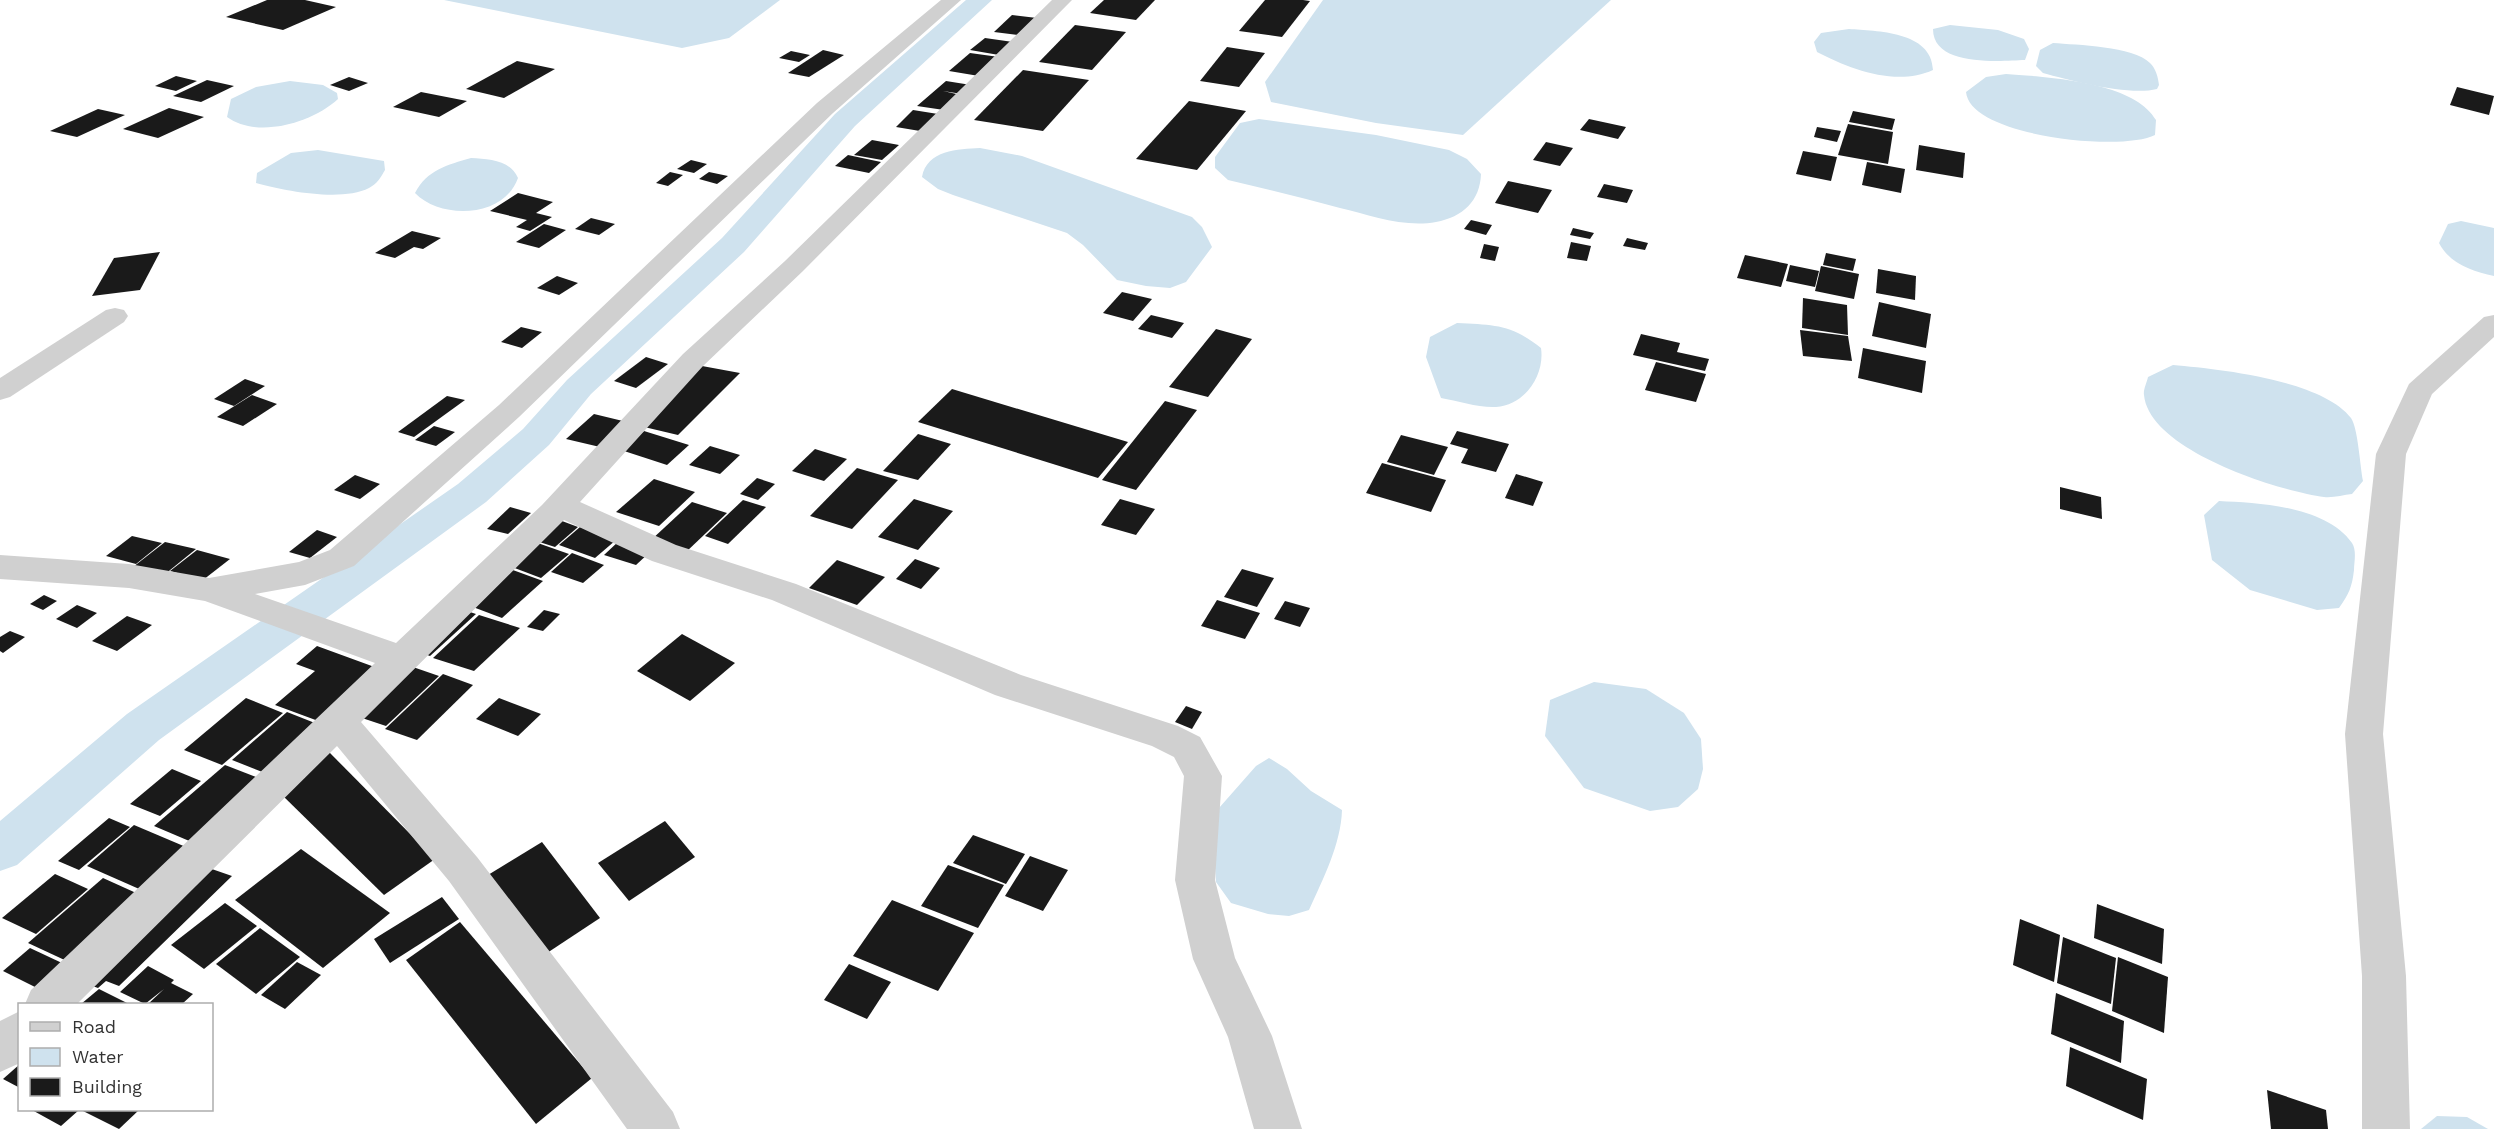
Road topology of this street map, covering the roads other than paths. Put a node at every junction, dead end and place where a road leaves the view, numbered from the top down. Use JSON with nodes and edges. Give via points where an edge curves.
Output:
{"nodes":[{"id":1,"x":952,"y":0,"type":"edge"},
{"id":2,"x":1063,"y":0,"type":"edge"},
{"id":3,"x":115,"y":316,"type":"dead end"},
{"id":4,"x":2494,"y":323,"type":"edge"},
{"id":5,"x":0,"y":391,"type":"edge"},
{"id":6,"x":560,"y":505,"type":"junction"},
{"id":7,"x":0,"y":567,"type":"edge"},
{"id":8,"x":209,"y":590,"type":"junction"},
{"id":9,"x":402,"y":659,"type":"junction"},
{"id":10,"x":338,"y":721,"type":"junction"},
{"id":11,"x":49,"y":1003,"type":"edge"},
{"id":12,"x":18,"y":1034,"type":"edge"},
{"id":13,"x":0,"y":1051,"type":"edge"},
{"id":14,"x":656,"y":1129,"type":"edge"},
{"id":15,"x":1278,"y":1129,"type":"edge"},
{"id":16,"x":2386,"y":1129,"type":"edge"}],
"edges":[{"from":1,"to":8,"type":"street","via":[[825,108],[469,448],[342,558],[305,573]]},
{"from":2,"to":6,"type":"street","via":[[794,266],[693,360]]},
{"from":3,"to":5,"type":"street"},
{"from":4,"to":16,"type":"street","via":[[2419,390],[2391,454],[2364,734],[2384,976]]},
{"from":6,"to":9,"type":"street"},
{"from":6,"to":15,"type":"street","via":[[664,553],[784,592],[1008,685],[1165,736],[1187,747],[1203,776],[1196,880],[1212,948],[1250,1036]]},
{"from":7,"to":8,"type":"street","via":[[129,576]]},
{"from":8,"to":9,"type":"street"},
{"from":9,"to":10,"type":"street"},
{"from":10,"to":11,"type":"street"},
{"from":10,"to":14,"type":"street","via":[[455,860]]},
{"from":12,"to":13,"type":"street"}]}
